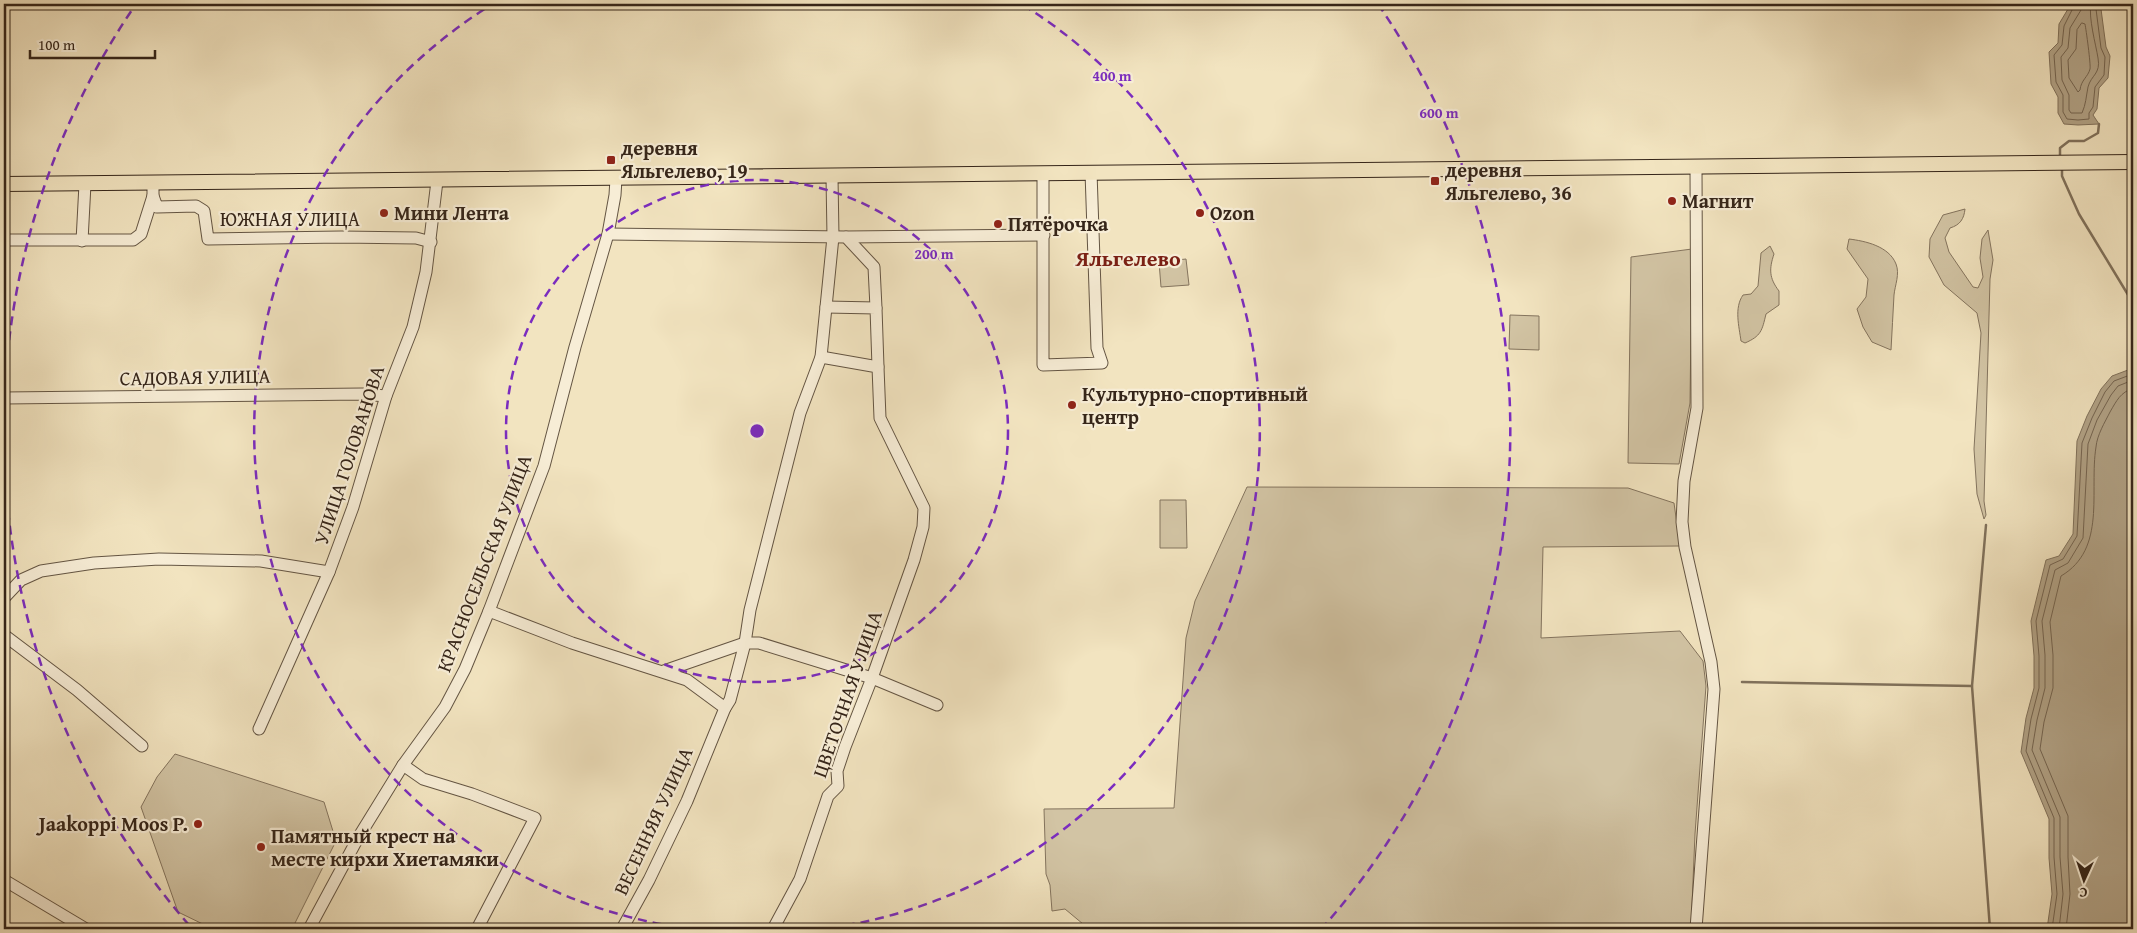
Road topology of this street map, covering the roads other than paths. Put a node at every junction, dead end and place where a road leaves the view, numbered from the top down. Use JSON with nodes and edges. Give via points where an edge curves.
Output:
{"nodes":[{"id":1,"x":2133,"y":162,"type":"edge"},
{"id":2,"x":1696,"y":167,"type":"junction"},
{"id":3,"x":1091,"y":172,"type":"junction"},
{"id":4,"x":1043,"y":173,"type":"junction"},
{"id":5,"x":832,"y":176,"type":"junction"},
{"id":6,"x":616,"y":179,"type":"junction"},
{"id":7,"x":437,"y":181,"type":"junction"},
{"id":8,"x":4,"y":184,"type":"edge"},
{"id":9,"x":85,"y":184,"type":"junction"},
{"id":10,"x":153,"y":189,"type":"junction"},
{"id":11,"x":608,"y":234,"type":"junction"},
{"id":12,"x":1044,"y":234,"type":"junction"},
{"id":13,"x":833,"y":237,"type":"junction"},
{"id":14,"x":846,"y":238,"type":"junction"},
{"id":15,"x":4,"y":240,"type":"edge"},
{"id":16,"x":82,"y":241,"type":"junction"},
{"id":17,"x":431,"y":242,"type":"junction"},
{"id":18,"x":826,"y":307,"type":"junction"},
{"id":19,"x":876,"y":308,"type":"junction"},
{"id":20,"x":821,"y":357,"type":"junction"},
{"id":21,"x":878,"y":367,"type":"junction"},
{"id":22,"x":386,"y":396,"type":"junction"},
{"id":23,"x":4,"y":398,"type":"edge"},
{"id":24,"x":329,"y":572,"type":"junction"},
{"id":25,"x":4,"y":598,"type":"edge"},
{"id":26,"x":489,"y":611,"type":"junction"},
{"id":27,"x":4,"y":635,"type":"edge"},
{"id":28,"x":745,"y":642,"type":"junction"},
{"id":29,"x":664,"y":671,"type":"junction"},
{"id":30,"x":872,"y":678,"type":"junction"},
{"id":31,"x":937,"y":706,"type":"dead end"},
{"id":32,"x":725,"y":708,"type":"junction"},
{"id":33,"x":259,"y":729,"type":"dead end"},
{"id":34,"x":142,"y":746,"type":"dead end"},
{"id":35,"x":403,"y":765,"type":"junction"},
{"id":36,"x":4,"y":880,"type":"edge"},
{"id":37,"x":86,"y":929,"type":"edge"},
{"id":38,"x":309,"y":929,"type":"edge"},
{"id":39,"x":477,"y":929,"type":"edge"},
{"id":40,"x":622,"y":929,"type":"edge"},
{"id":41,"x":773,"y":929,"type":"edge"},
{"id":42,"x":1696,"y":929,"type":"edge"}],
"edges":[{"from":1,"to":2,"type":"main road"},
{"from":2,"to":3,"type":"main road"},
{"from":2,"to":42,"type":"street","via":[[1697,408],[1684,481],[1682,522],[1714,689]]},
{"from":3,"to":4,"type":"main road"},
{"from":3,"to":12,"type":"street","via":[[1097,348],[1102,363],[1043,365]]},
{"from":4,"to":5,"type":"main road"},
{"from":4,"to":12,"type":"street"},
{"from":5,"to":6,"type":"main road"},
{"from":5,"to":13,"type":"street","name":"ВЕСЕННЯЯ УЛИЦА"},
{"from":6,"to":7,"type":"main road"},
{"from":6,"to":11,"type":"street","name":"КРАСНОСЕЛЬСКАЯ УЛИЦА"},
{"from":7,"to":10,"type":"main road"},
{"from":7,"to":17,"type":"street","name":"УЛИЦА ГОЛОВАНОВА"},
{"from":8,"to":9,"type":"main road"},
{"from":9,"to":10,"type":"main road"},
{"from":9,"to":16,"type":"street"},
{"from":10,"to":16,"type":"street","via":[[141,234],[133,240]]},
{"from":10,"to":17,"type":"street","name":"ЮЖНАЯ УЛИЦА","via":[[157,206],[196,206],[204,211],[208,239],[416,238]]},
{"from":11,"to":13,"type":"street"},
{"from":11,"to":26,"type":"street","name":"КРАСНОСЕЛЬСКАЯ УЛИЦА","via":[[544,466]]},
{"from":12,"to":14,"type":"street"},
{"from":13,"to":14,"type":"street"},
{"from":13,"to":18,"type":"street","name":"ВЕСЕННЯЯ УЛИЦА"},
{"from":14,"to":19,"type":"street","name":"ЦВЕТОЧНАЯ УЛИЦА","via":[[874,267]]},
{"from":15,"to":16,"type":"street"},
{"from":17,"to":22,"type":"street","name":"УЛИЦА ГОЛОВАНОВА","via":[[413,327]]},
{"from":18,"to":19,"type":"street"},
{"from":18,"to":20,"type":"street","name":"ВЕСЕННЯЯ УЛИЦА"},
{"from":19,"to":21,"type":"street","name":"ЦВЕТОЧНАЯ УЛИЦА"},
{"from":20,"to":21,"type":"street"},
{"from":20,"to":28,"type":"street","name":"ВЕСЕННЯЯ УЛИЦА","via":[[800,413],[750,610]]},
{"from":21,"to":30,"type":"street","name":"ЦВЕТОЧНАЯ УЛИЦА","via":[[880,418],[924,508],[923,527],[914,560]]},
{"from":22,"to":23,"type":"street","name":"САДОВАЯ УЛИЦА"},
{"from":22,"to":24,"type":"street","name":"УЛИЦА ГОЛОВАНОВА","via":[[353,507]]},
{"from":24,"to":25,"type":"street","via":[[261,561],[159,559],[94,564],[41,571],[21,580]]},
{"from":24,"to":33,"type":"street","name":"УЛИЦА ГОЛОВАНОВА"},
{"from":26,"to":29,"type":"street","via":[[572,643]]},
{"from":26,"to":35,"type":"street","name":"КРАСНОСЕЛЬСКАЯ УЛИЦА","via":[[445,707]]},
{"from":27,"to":34,"type":"street","via":[[77,690]]},
{"from":28,"to":29,"type":"street"},
{"from":28,"to":30,"type":"street","via":[[759,643]]},
{"from":28,"to":32,"type":"street","name":"ВЕСЕННЯЯ УЛИЦА"},
{"from":29,"to":32,"type":"street","via":[[687,680]]},
{"from":30,"to":31,"type":"street"},
{"from":30,"to":41,"type":"street","name":"ЦВЕТОЧНАЯ УЛИЦА","via":[[842,755],[837,772],[838,786],[828,796],[800,879]]},
{"from":32,"to":40,"type":"street","name":"ВЕСЕННЯЯ УЛИЦА","via":[[649,880]]},
{"from":35,"to":38,"type":"street","name":"КРАСНОСЕЛЬСКАЯ УЛИЦА","via":[[358,838]]},
{"from":35,"to":39,"type":"street","via":[[423,779],[536,818]]},
{"from":36,"to":37,"type":"street"}]}
